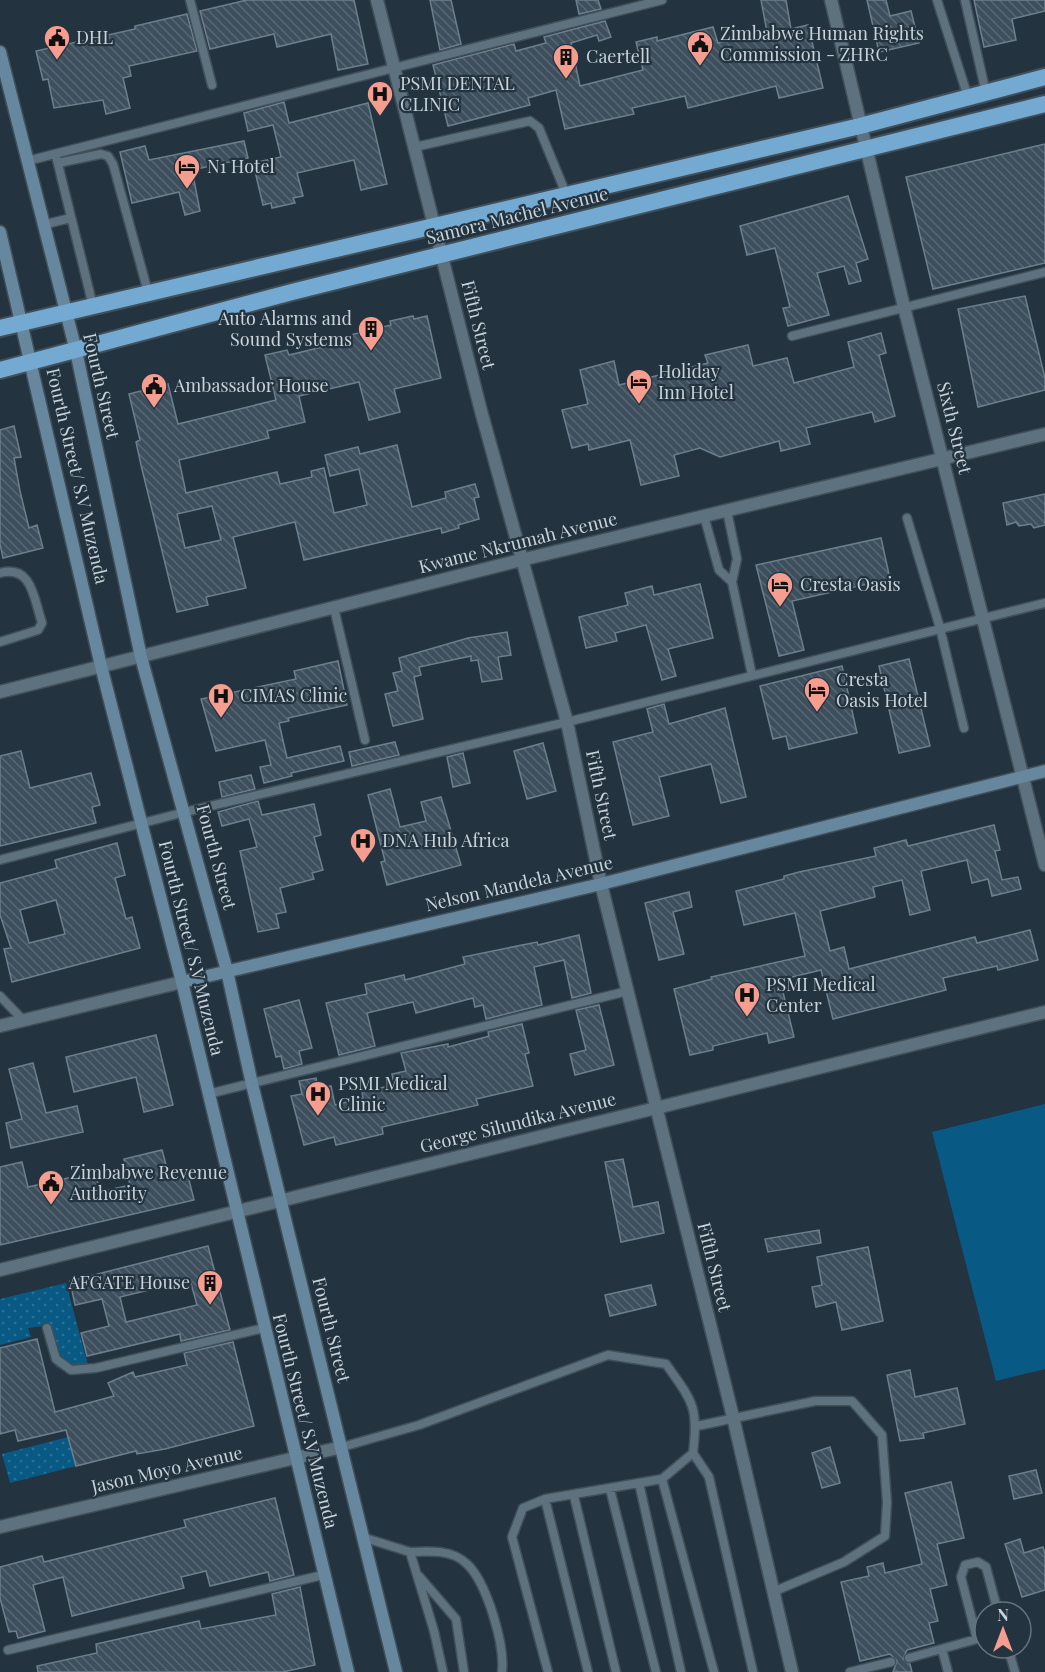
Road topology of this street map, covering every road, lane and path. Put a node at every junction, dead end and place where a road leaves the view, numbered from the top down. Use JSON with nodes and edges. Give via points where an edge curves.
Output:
{"nodes":[{"id":1,"x":190,"y":0,"type":"edge"},
{"id":2,"x":377,"y":0,"type":"edge"},
{"id":3,"x":662,"y":0,"type":"edge"},
{"id":4,"x":831,"y":0,"type":"edge"},
{"id":5,"x":937,"y":0,"type":"edge"},
{"id":6,"x":965,"y":0,"type":"edge"},
{"id":7,"x":0,"y":52,"type":"edge"},
{"id":8,"x":394,"y":68,"type":"junction"},
{"id":9,"x":1045,"y":77,"type":"edge"},
{"id":10,"x":212,"y":85,"type":"dead end"},
{"id":11,"x":986,"y":93,"type":"junction"},
{"id":12,"x":968,"y":97,"type":"junction"},
{"id":13,"x":1045,"y":104,"type":"edge"},
{"id":14,"x":860,"y":126,"type":"junction"},
{"id":15,"x":415,"y":147,"type":"junction"},
{"id":16,"x":865,"y":148,"type":"junction"},
{"id":17,"x":55,"y":154,"type":"junction"},
{"id":18,"x":27,"y":161,"type":"junction"},
{"id":19,"x":58,"y":163,"type":"junction"},
{"id":20,"x":567,"y":196,"type":"junction"},
{"id":21,"x":71,"y":218,"type":"junction"},
{"id":22,"x":42,"y":225,"type":"junction"},
{"id":23,"x":436,"y":227,"type":"junction"},
{"id":24,"x":0,"y":232,"type":"edge"},
{"id":25,"x":443,"y":256,"type":"junction"},
{"id":26,"x":1045,"y":272,"type":"edge"},
{"id":27,"x":148,"y":292,"type":"junction"},
{"id":28,"x":93,"y":306,"type":"junction"},
{"id":29,"x":904,"y":307,"type":"junction"},
{"id":30,"x":65,"y":312,"type":"junction"},
{"id":31,"x":22,"y":323,"type":"junction"},
{"id":32,"x":0,"y":328,"type":"edge"},
{"id":33,"x":792,"y":336,"type":"dead end"},
{"id":34,"x":76,"y":351,"type":"junction"},
{"id":35,"x":32,"y":362,"type":"junction"},
{"id":36,"x":0,"y":370,"type":"edge"},
{"id":37,"x":1045,"y":434,"type":"edge"},
{"id":38,"x":943,"y":458,"type":"junction"},
{"id":39,"x":727,"y":510,"type":"junction"},
{"id":40,"x":704,"y":516,"type":"junction"},
{"id":41,"x":907,"y":518,"type":"dead end"},
{"id":42,"x":521,"y":560,"type":"junction"},
{"id":43,"x":0,"y":573,"type":"edge"},
{"id":44,"x":732,"y":582,"type":"junction"},
{"id":45,"x":1045,"y":603,"type":"edge"},
{"id":46,"x":334,"y":608,"type":"junction"},
{"id":47,"x":982,"y":618,"type":"junction"},
{"id":48,"x":940,"y":628,"type":"junction"},
{"id":49,"x":0,"y":642,"type":"edge"},
{"id":50,"x":141,"y":657,"type":"junction"},
{"id":51,"x":101,"y":666,"type":"junction"},
{"id":52,"x":752,"y":675,"type":"junction"},
{"id":53,"x":0,"y":692,"type":"edge"},
{"id":54,"x":567,"y":722,"type":"junction"},
{"id":55,"x":964,"y":728,"type":"dead end"},
{"id":56,"x":365,"y":740,"type":"dead end"},
{"id":57,"x":1045,"y":771,"type":"edge"},
{"id":58,"x":1022,"y":777,"type":"junction"},
{"id":59,"x":185,"y":812,"type":"junction"},
{"id":60,"x":141,"y":824,"type":"junction"},
{"id":61,"x":0,"y":860,"type":"edge"},
{"id":62,"x":1045,"y":865,"type":"edge"},
{"id":63,"x":601,"y":884,"type":"junction"},
{"id":64,"x":227,"y":971,"type":"junction"},
{"id":65,"x":182,"y":982,"type":"junction"},
{"id":66,"x":628,"y":992,"type":"junction"},
{"id":67,"x":0,"y":996,"type":"edge"},
{"id":68,"x":1045,"y":1012,"type":"edge"},
{"id":69,"x":24,"y":1021,"type":"junction"},
{"id":70,"x":0,"y":1026,"type":"edge"},
{"id":71,"x":252,"y":1084,"type":"junction"},
{"id":72,"x":208,"y":1094,"type":"junction"},
{"id":73,"x":656,"y":1107,"type":"junction"},
{"id":74,"x":281,"y":1202,"type":"junction"},
{"id":75,"x":237,"y":1213,"type":"junction"},
{"id":76,"x":0,"y":1270,"type":"edge"},
{"id":77,"x":47,"y":1328,"type":"dead end"},
{"id":78,"x":264,"y":1328,"type":"junction"},
{"id":79,"x":733,"y":1417,"type":"junction"},
{"id":80,"x":697,"y":1426,"type":"junction"},
{"id":81,"x":342,"y":1447,"type":"junction"},
{"id":82,"x":693,"y":1453,"type":"junction"},
{"id":83,"x":297,"y":1459,"type":"junction"},
{"id":84,"x":662,"y":1479,"type":"junction"},
{"id":85,"x":639,"y":1483,"type":"junction"},
{"id":86,"x":610,"y":1489,"type":"junction"},
{"id":87,"x":574,"y":1496,"type":"junction"},
{"id":88,"x":545,"y":1499,"type":"junction"},
{"id":89,"x":0,"y":1527,"type":"edge"},
{"id":90,"x":362,"y":1537,"type":"junction"},
{"id":91,"x":410,"y":1552,"type":"junction"},
{"id":92,"x":416,"y":1574,"type":"junction"},
{"id":93,"x":323,"y":1575,"type":"junction"},
{"id":94,"x":775,"y":1591,"type":"junction"},
{"id":95,"x":995,"y":1600,"type":"edge"},
{"id":96,"x":973,"y":1624,"type":"edge"},
{"id":97,"x":973,"y":1640,"type":"edge"},
{"id":98,"x":942,"y":1649,"type":"junction"},
{"id":99,"x":8,"y":1650,"type":"dead end"},
{"id":100,"x":909,"y":1658,"type":"dead end"},
{"id":101,"x":891,"y":1662,"type":"dead end"},
{"id":102,"x":348,"y":1672,"type":"edge"},
{"id":103,"x":396,"y":1672,"type":"edge"},
{"id":104,"x":443,"y":1672,"type":"edge"},
{"id":105,"x":464,"y":1672,"type":"edge"},
{"id":106,"x":502,"y":1672,"type":"edge"},
{"id":107,"x":548,"y":1672,"type":"edge"},
{"id":108,"x":588,"y":1672,"type":"edge"},
{"id":109,"x":616,"y":1672,"type":"edge"},
{"id":110,"x":656,"y":1672,"type":"edge"},
{"id":111,"x":681,"y":1672,"type":"edge"},
{"id":112,"x":714,"y":1672,"type":"edge"},
{"id":113,"x":753,"y":1672,"type":"edge"},
{"id":114,"x":792,"y":1672,"type":"edge"},
{"id":115,"x":850,"y":1672,"type":"edge"},
{"id":116,"x":948,"y":1672,"type":"edge"}],
"edges":[{"from":1,"to":10,"type":"lane"},
{"from":2,"to":8,"type":"street","name":"Fifth Street"},
{"from":3,"to":8,"type":"lane"},
{"from":4,"to":14,"type":"street","name":"Sixth Street"},
{"from":5,"to":12,"type":"lane"},
{"from":6,"to":11,"type":"lane"},
{"from":7,"to":18,"type":"main road","name":"Fourth Street"},
{"from":8,"to":15,"type":"street","name":"Fifth Street"},
{"from":8,"to":17,"type":"lane"},
{"from":9,"to":11,"type":"highway","name":"Samora Machel Avenue"},
{"from":11,"to":12,"type":"highway","name":"Samora Machel Avenue"},
{"from":12,"to":14,"type":"highway","name":"Samora Machel Avenue"},
{"from":13,"to":16,"type":"highway","name":"Samora Machel Avenue"},
{"from":14,"to":16,"type":"street","name":"Sixth Street"},
{"from":14,"to":20,"type":"highway","name":"Samora Machel Avenue"},
{"from":15,"to":20,"type":"lane","via":[[530,121],[539,128]]},
{"from":15,"to":23,"type":"street","name":"Fifth Street"},
{"from":16,"to":25,"type":"highway","name":"Samora Machel Avenue"},
{"from":16,"to":29,"type":"street","name":"Sixth Street"},
{"from":17,"to":18,"type":"lane"},
{"from":17,"to":19,"type":"lane"},
{"from":18,"to":22,"type":"main road","name":"Fourth Street"},
{"from":19,"to":21,"type":"lane"},
{"from":19,"to":27,"type":"lane","via":[[108,156]]},
{"from":20,"to":23,"type":"highway","name":"Samora Machel Avenue"},
{"from":21,"to":22,"type":"lane"},
{"from":21,"to":28,"type":"lane"},
{"from":22,"to":30,"type":"main road","name":"Fourth Street"},
{"from":23,"to":25,"type":"street","name":"Fifth Street"},
{"from":23,"to":27,"type":"highway","name":"Samora Machel Avenue"},
{"from":24,"to":31,"type":"main road","name":"Fourth Street/ S.V Muzenda"},
{"from":25,"to":34,"type":"highway","name":"Samora Machel Avenue"},
{"from":25,"to":42,"type":"street","name":"Fifth Street"},
{"from":26,"to":29,"type":"lane"},
{"from":27,"to":28,"type":"highway","name":"Samora Machel Avenue"},
{"from":28,"to":30,"type":"highway","name":"Samora Machel Avenue"},
{"from":29,"to":33,"type":"lane"},
{"from":29,"to":38,"type":"street","name":"Sixth Street"},
{"from":30,"to":31,"type":"highway","name":"Samora Machel Avenue"},
{"from":30,"to":34,"type":"main road","name":"Fourth Street"},
{"from":31,"to":32,"type":"highway","name":"Samora Machel Avenue"},
{"from":31,"to":35,"type":"main road","name":"Fourth Street/ S.V Muzenda"},
{"from":34,"to":35,"type":"highway","name":"Samora Machel Avenue"},
{"from":34,"to":50,"type":"main road","name":"Fourth Street"},
{"from":35,"to":36,"type":"highway","name":"Samora Machel Avenue"},
{"from":35,"to":51,"type":"main road","name":"Fourth Street/ S.V Muzenda"},
{"from":37,"to":38,"type":"street","name":"Kwame Nkrumah Avenue"},
{"from":38,"to":39,"type":"street","name":"Kwame Nkrumah Avenue"},
{"from":38,"to":47,"type":"street","name":"Sixth Street"},
{"from":39,"to":40,"type":"street","name":"Kwame Nkrumah Avenue"},
{"from":39,"to":44,"type":"lane","via":[[737,559]]},
{"from":40,"to":42,"type":"street","name":"Kwame Nkrumah Avenue"},
{"from":40,"to":44,"type":"lane","via":[[719,570]]},
{"from":41,"to":48,"type":"lane"},
{"from":42,"to":46,"type":"street","name":"Kwame Nkrumah Avenue"},
{"from":42,"to":54,"type":"street","name":"Fifth Street"},
{"from":43,"to":49,"type":"lane","via":[[21,572],[42,623],[38,630]]},
{"from":44,"to":52,"type":"lane"},
{"from":45,"to":47,"type":"lane"},
{"from":46,"to":50,"type":"street","name":"Kwame Nkrumah Avenue"},
{"from":46,"to":56,"type":"lane"},
{"from":47,"to":48,"type":"lane"},
{"from":47,"to":58,"type":"street","name":"Sixth Street"},
{"from":48,"to":52,"type":"lane"},
{"from":48,"to":55,"type":"lane"},
{"from":50,"to":51,"type":"street","name":"Kwame Nkrumah Avenue"},
{"from":50,"to":59,"type":"main road","name":"Fourth Street"},
{"from":51,"to":53,"type":"street","name":"Kwame Nkrumah Avenue"},
{"from":51,"to":60,"type":"main road","name":"Fourth Street/ S.V Muzenda"},
{"from":52,"to":54,"type":"lane"},
{"from":54,"to":59,"type":"lane"},
{"from":54,"to":63,"type":"street","name":"Fifth Street"},
{"from":57,"to":58,"type":"main road","name":"Nelson Mandela Avenue"},
{"from":58,"to":62,"type":"street","name":"Sixth Street"},
{"from":58,"to":63,"type":"main road","name":"Nelson Mandela Avenue"},
{"from":59,"to":60,"type":"lane"},
{"from":59,"to":64,"type":"main road","name":"Fourth Street"},
{"from":60,"to":61,"type":"lane"},
{"from":60,"to":65,"type":"main road","name":"Fourth Street/ S.V Muzenda"},
{"from":63,"to":64,"type":"main road","name":"Nelson Mandela Avenue"},
{"from":63,"to":66,"type":"street","name":"Fifth Street"},
{"from":64,"to":65,"type":"main road","name":"Nelson Mandela Avenue"},
{"from":64,"to":71,"type":"main road","name":"Fourth Street"},
{"from":65,"to":69,"type":"street","name":"Nelson Mandela Avenue"},
{"from":65,"to":72,"type":"main road","name":"Fourth Street/ S.V Muzenda"},
{"from":66,"to":71,"type":"lane"},
{"from":66,"to":73,"type":"street","name":"Fifth Street"},
{"from":67,"to":69,"type":"lane"},
{"from":68,"to":73,"type":"street","name":"George Silundika Avenue"},
{"from":69,"to":70,"type":"street","name":"Nelson Mandela Avenue"},
{"from":71,"to":72,"type":"lane"},
{"from":71,"to":74,"type":"main road","name":"Fourth Street"},
{"from":72,"to":75,"type":"main road","name":"Fourth Street/ S.V Muzenda"},
{"from":73,"to":74,"type":"street","name":"George Silundika Avenue"},
{"from":73,"to":79,"type":"street","name":"Fifth Street"},
{"from":74,"to":75,"type":"street","name":"George Silundika Avenue"},
{"from":74,"to":81,"type":"main road","name":"Fourth Street"},
{"from":75,"to":76,"type":"street","name":"George Silundika Avenue"},
{"from":75,"to":78,"type":"main road","name":"Fourth Street/ S.V Muzenda"},
{"from":77,"to":78,"type":"lane","via":[[56,1359],[71,1370],[96,1368]]},
{"from":78,"to":83,"type":"main road","name":"Fourth Street/ S.V Muzenda"},
{"from":79,"to":80,"type":"lane"},
{"from":79,"to":94,"type":"street","name":"Fifth Street"},
{"from":79,"to":94,"type":"lane","via":[[815,1401],[852,1401],[882,1435],[887,1502],[885,1536],[844,1562]]},
{"from":80,"to":81,"type":"lane","via":[[693,1403],[666,1364],[608,1355],[419,1425]]},
{"from":80,"to":82,"type":"lane"},
{"from":81,"to":83,"type":"street","name":"Jason Moyo Avenue"},
{"from":81,"to":90,"type":"main road","name":"Fourth Street"},
{"from":82,"to":84,"type":"lane"},
{"from":82,"to":113,"type":"lane","via":[[709,1477]]},
{"from":83,"to":89,"type":"street","name":"Jason Moyo Avenue"},
{"from":83,"to":93,"type":"main road","name":"Fourth Street/ S.V Muzenda"},
{"from":84,"to":85,"type":"lane"},
{"from":84,"to":112,"type":"lane"},
{"from":85,"to":86,"type":"lane"},
{"from":85,"to":111,"type":"lane"},
{"from":86,"to":87,"type":"lane"},
{"from":86,"to":110,"type":"lane"},
{"from":87,"to":88,"type":"lane"},
{"from":87,"to":109,"type":"lane"},
{"from":88,"to":107,"type":"lane","via":[[523,1508],[512,1537]]},
{"from":88,"to":108,"type":"lane"},
{"from":90,"to":91,"type":"lane"},
{"from":90,"to":103,"type":"main road","name":"Fourth Street"},
{"from":91,"to":92,"type":"lane"},
{"from":91,"to":106,"type":"lane","via":[[440,1551],[466,1563],[486,1594],[503,1660]]},
{"from":92,"to":104,"type":"lane"},
{"from":92,"to":105,"type":"lane","via":[[456,1619]]},
{"from":93,"to":99,"type":"lane"},
{"from":93,"to":102,"type":"main road","name":"Fourth Street/ S.V Muzenda"},
{"from":94,"to":114,"type":"street","name":"Fifth Street"},
{"from":95,"to":96,"type":"lane","via":[[986,1567],[978,1562],[964,1565],[961,1577]]},
{"from":97,"to":98,"type":"lane"},
{"from":98,"to":100,"type":"lane"},
{"from":98,"to":116,"type":"lane"},
{"from":101,"to":115,"type":"lane"}]}
